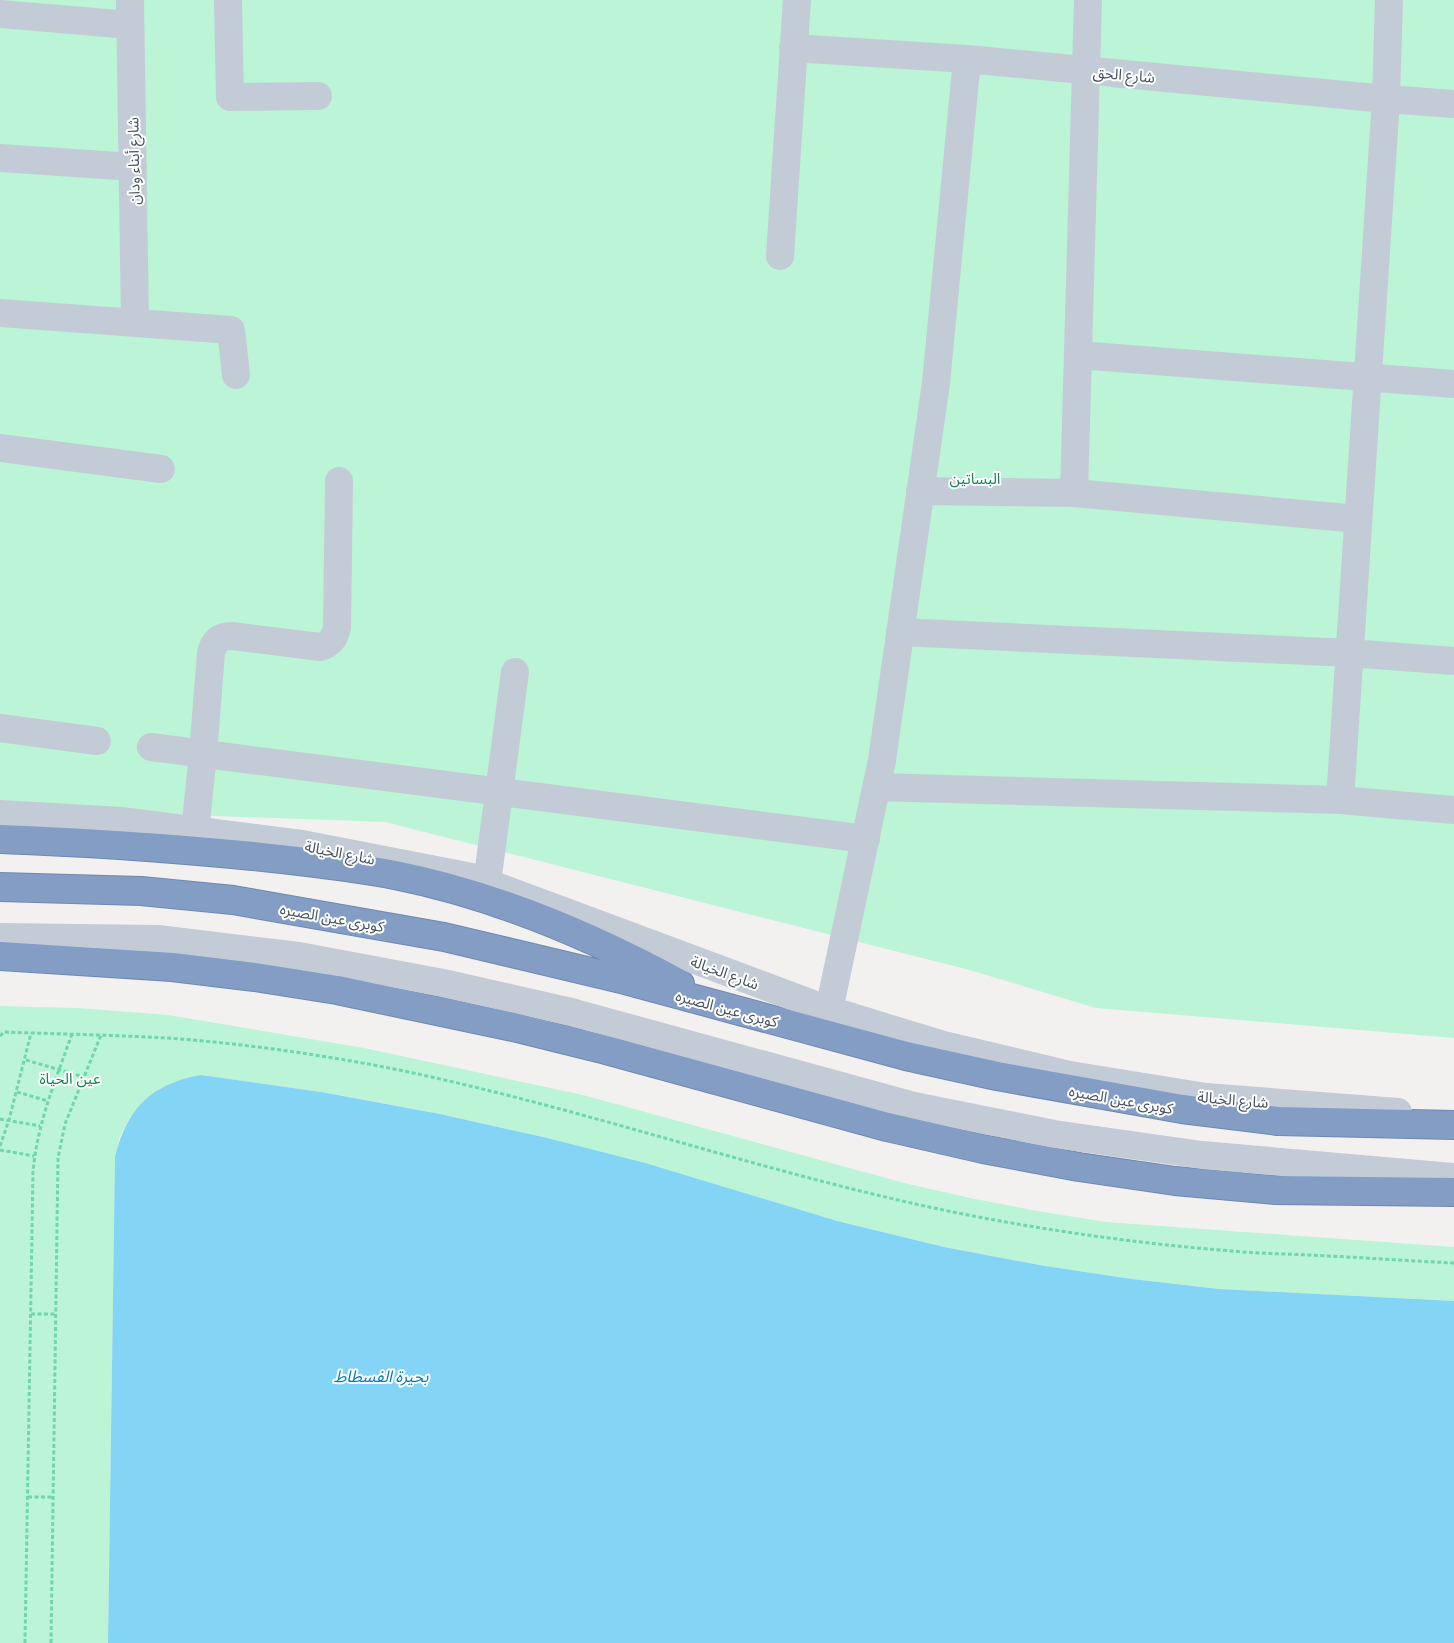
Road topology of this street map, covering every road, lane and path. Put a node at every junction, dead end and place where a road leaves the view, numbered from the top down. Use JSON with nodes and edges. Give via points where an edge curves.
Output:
{"nodes":[{"id":1,"x":228,"y":0,"type":"edge"},
{"id":2,"x":797,"y":0,"type":"edge"},
{"id":3,"x":1088,"y":0,"type":"edge"},
{"id":4,"x":1389,"y":0,"type":"edge"},
{"id":5,"x":130,"y":13,"type":"edge"},
{"id":6,"x":0,"y":14,"type":"edge"},
{"id":7,"x":793,"y":48,"type":"junction"},
{"id":8,"x":967,"y":60,"type":"junction"},
{"id":9,"x":1086,"y":70,"type":"junction"},
{"id":10,"x":318,"y":96,"type":"dead end"},
{"id":11,"x":1386,"y":99,"type":"junction"},
{"id":12,"x":1454,"y":104,"type":"edge"},
{"id":13,"x":0,"y":158,"type":"edge"},
{"id":14,"x":133,"y":167,"type":"junction"},
{"id":15,"x":780,"y":256,"type":"dead end"},
{"id":16,"x":0,"y":313,"type":"edge"},
{"id":17,"x":135,"y":323,"type":"junction"},
{"id":18,"x":1078,"y":355,"type":"junction"},
{"id":19,"x":236,"y":375,"type":"dead end"},
{"id":20,"x":1367,"y":378,"type":"junction"},
{"id":21,"x":1454,"y":384,"type":"edge"},
{"id":22,"x":0,"y":448,"type":"edge"},
{"id":23,"x":161,"y":469,"type":"dead end"},
{"id":24,"x":339,"y":481,"type":"dead end"},
{"id":25,"x":920,"y":491,"type":"junction"},
{"id":26,"x":1074,"y":493,"type":"junction"},
{"id":27,"x":1358,"y":519,"type":"junction"},
{"id":28,"x":900,"y":632,"type":"junction"},
{"id":29,"x":1350,"y":653,"type":"junction"},
{"id":30,"x":1454,"y":661,"type":"edge"},
{"id":31,"x":515,"y":672,"type":"dead end"},
{"id":32,"x":0,"y":728,"type":"edge"},
{"id":33,"x":97,"y":741,"type":"dead end"},
{"id":34,"x":151,"y":747,"type":"dead end"},
{"id":35,"x":203,"y":754,"type":"junction"},
{"id":36,"x":877,"y":787,"type":"junction"},
{"id":37,"x":499,"y":792,"type":"junction"},
{"id":38,"x":1340,"y":800,"type":"junction"},
{"id":39,"x":1454,"y":810,"type":"edge"},
{"id":40,"x":0,"y":814,"type":"edge"},
{"id":41,"x":195,"y":831,"type":"junction"},
{"id":42,"x":0,"y":839,"type":"edge"},
{"id":43,"x":866,"y":839,"type":"junction"},
{"id":44,"x":487,"y":883,"type":"junction"},
{"id":45,"x":0,"y":887,"type":"edge"},
{"id":46,"x":0,"y":936,"type":"edge"},
{"id":47,"x":0,"y":956,"type":"edge"},
{"id":48,"x":720,"y":1007,"type":"junction"},
{"id":49,"x":829,"y":1010,"type":"junction"},
{"id":50,"x":32,"y":1033,"type":"junction"},
{"id":51,"x":72,"y":1034,"type":"junction"},
{"id":52,"x":101,"y":1035,"type":"junction"},
{"id":53,"x":0,"y":1036,"type":"edge"},
{"id":54,"x":26,"y":1060,"type":"junction"},
{"id":55,"x":59,"y":1070,"type":"junction"},
{"id":56,"x":84,"y":1077,"type":"junction"},
{"id":57,"x":17,"y":1092,"type":"junction"},
{"id":58,"x":48,"y":1101,"type":"junction"},
{"id":59,"x":1454,"y":1116,"type":"edge"},
{"id":60,"x":0,"y":1118,"type":"edge"},
{"id":61,"x":10,"y":1120,"type":"junction"},
{"id":62,"x":1454,"y":1125,"type":"edge"},
{"id":63,"x":40,"y":1126,"type":"junction"},
{"id":64,"x":0,"y":1146,"type":"edge"},
{"id":65,"x":0,"y":1150,"type":"edge"},
{"id":66,"x":34,"y":1156,"type":"junction"},
{"id":67,"x":1454,"y":1177,"type":"edge"},
{"id":68,"x":1454,"y":1192,"type":"edge"},
{"id":69,"x":1454,"y":1263,"type":"edge"},
{"id":70,"x":31,"y":1314,"type":"junction"},
{"id":71,"x":55,"y":1314,"type":"junction"},
{"id":72,"x":28,"y":1497,"type":"junction"},
{"id":73,"x":53,"y":1497,"type":"junction"},
{"id":74,"x":25,"y":1643,"type":"edge"},
{"id":75,"x":51,"y":1643,"type":"edge"}],
"edges":[{"from":1,"to":10,"type":"street","via":[[230,96]]},
{"from":2,"to":7,"type":"street"},
{"from":3,"to":9,"type":"street"},
{"from":4,"to":11,"type":"street"},
{"from":5,"to":6,"type":"street"},
{"from":5,"to":14,"type":"street","name":"شارع أبناء ودان"},
{"from":7,"to":8,"type":"street","name":"شارع الحق"},
{"from":7,"to":15,"type":"street"},
{"from":8,"to":9,"type":"street","name":"شارع الحق"},
{"from":8,"to":25,"type":"street","via":[[936,383]]},
{"from":9,"to":11,"type":"street","name":"شارع الحق"},
{"from":9,"to":18,"type":"street"},
{"from":11,"to":12,"type":"street","name":"شارع الحق"},
{"from":11,"to":20,"type":"street"},
{"from":13,"to":14,"type":"street"},
{"from":14,"to":17,"type":"street","name":"شارع أبناء ودان"},
{"from":16,"to":17,"type":"street"},
{"from":17,"to":19,"type":"street","via":[[231,330]]},
{"from":18,"to":20,"type":"street"},
{"from":18,"to":26,"type":"street"},
{"from":20,"to":21,"type":"street"},
{"from":20,"to":27,"type":"street"},
{"from":22,"to":23,"type":"street"},
{"from":24,"to":35,"type":"street","via":[[336,634],[332,641],[320,647],[232,636],[217,640],[210,653]]},
{"from":25,"to":26,"type":"street"},
{"from":25,"to":28,"type":"street"},
{"from":26,"to":27,"type":"street"},
{"from":27,"to":29,"type":"street"},
{"from":28,"to":29,"type":"street"},
{"from":28,"to":36,"type":"street"},
{"from":29,"to":30,"type":"street"},
{"from":29,"to":38,"type":"street"},
{"from":31,"to":37,"type":"street"},
{"from":32,"to":33,"type":"street"},
{"from":34,"to":35,"type":"street"},
{"from":35,"to":37,"type":"street"},
{"from":35,"to":41,"type":"street"},
{"from":36,"to":38,"type":"street"},
{"from":36,"to":43,"type":"street"},
{"from":37,"to":43,"type":"street"},
{"from":37,"to":44,"type":"street"},
{"from":38,"to":39,"type":"street"},
{"from":40,"to":41,"type":"street","name":"شارع الخيالة","via":[[121,821]]},
{"from":41,"to":44,"type":"street","name":"شارع الخيالة","via":[[302,844]]},
{"from":42,"to":48,"type":"highway","via":[[191,850],[330,864],[395,875],[468,894],[561,927],[636,960]]},
{"from":43,"to":49,"type":"street"},
{"from":44,"to":49,"type":"street","name":"شارع الخيالة"},
{"from":45,"to":48,"type":"highway","name":"كوبرى عين الصيره","via":[[141,891],[233,900],[323,915],[444,936]]},
{"from":46,"to":67,"type":"street","via":[[158,939],[299,956],[443,983],[571,1012],[914,1106],[1054,1134],[1202,1156]]},
{"from":47,"to":68,"type":"highway","via":[[172,967],[337,990],[606,1050],[887,1127],[1079,1167],[1175,1181],[1275,1190]]},
{"from":48,"to":62,"type":"highway","name":"كوبرى عين الصيره","via":[[906,1056],[1182,1110],[1278,1121]]},
{"from":49,"to":59,"type":"street","name":"شارع الخيالة","via":[[940,1044],[1070,1075],[1206,1097]]},
{"from":50,"to":51,"type":"path"},
{"from":50,"to":53,"type":"path","via":[[4,1032]]},
{"from":50,"to":54,"type":"path"},
{"from":51,"to":52,"type":"path"},
{"from":51,"to":55,"type":"path"},
{"from":52,"to":56,"type":"path"},
{"from":52,"to":69,"type":"path","via":[[234,1044],[381,1067],[605,1121],[880,1196],[1050,1230],[1236,1252]]},
{"from":54,"to":55,"type":"path"},
{"from":54,"to":57,"type":"path"},
{"from":55,"to":56,"type":"path"},
{"from":55,"to":58,"type":"path"},
{"from":56,"to":71,"type":"path","via":[[65,1124],[58,1158]]},
{"from":57,"to":58,"type":"path"},
{"from":57,"to":61,"type":"path"},
{"from":58,"to":63,"type":"path"},
{"from":60,"to":61,"type":"path"},
{"from":61,"to":63,"type":"path"},
{"from":61,"to":64,"type":"path"},
{"from":63,"to":66,"type":"path"},
{"from":65,"to":66,"type":"path"},
{"from":66,"to":70,"type":"path"},
{"from":70,"to":71,"type":"path"},
{"from":70,"to":72,"type":"path"},
{"from":71,"to":73,"type":"path"},
{"from":72,"to":73,"type":"path"},
{"from":72,"to":74,"type":"path"},
{"from":73,"to":75,"type":"path"}]}
